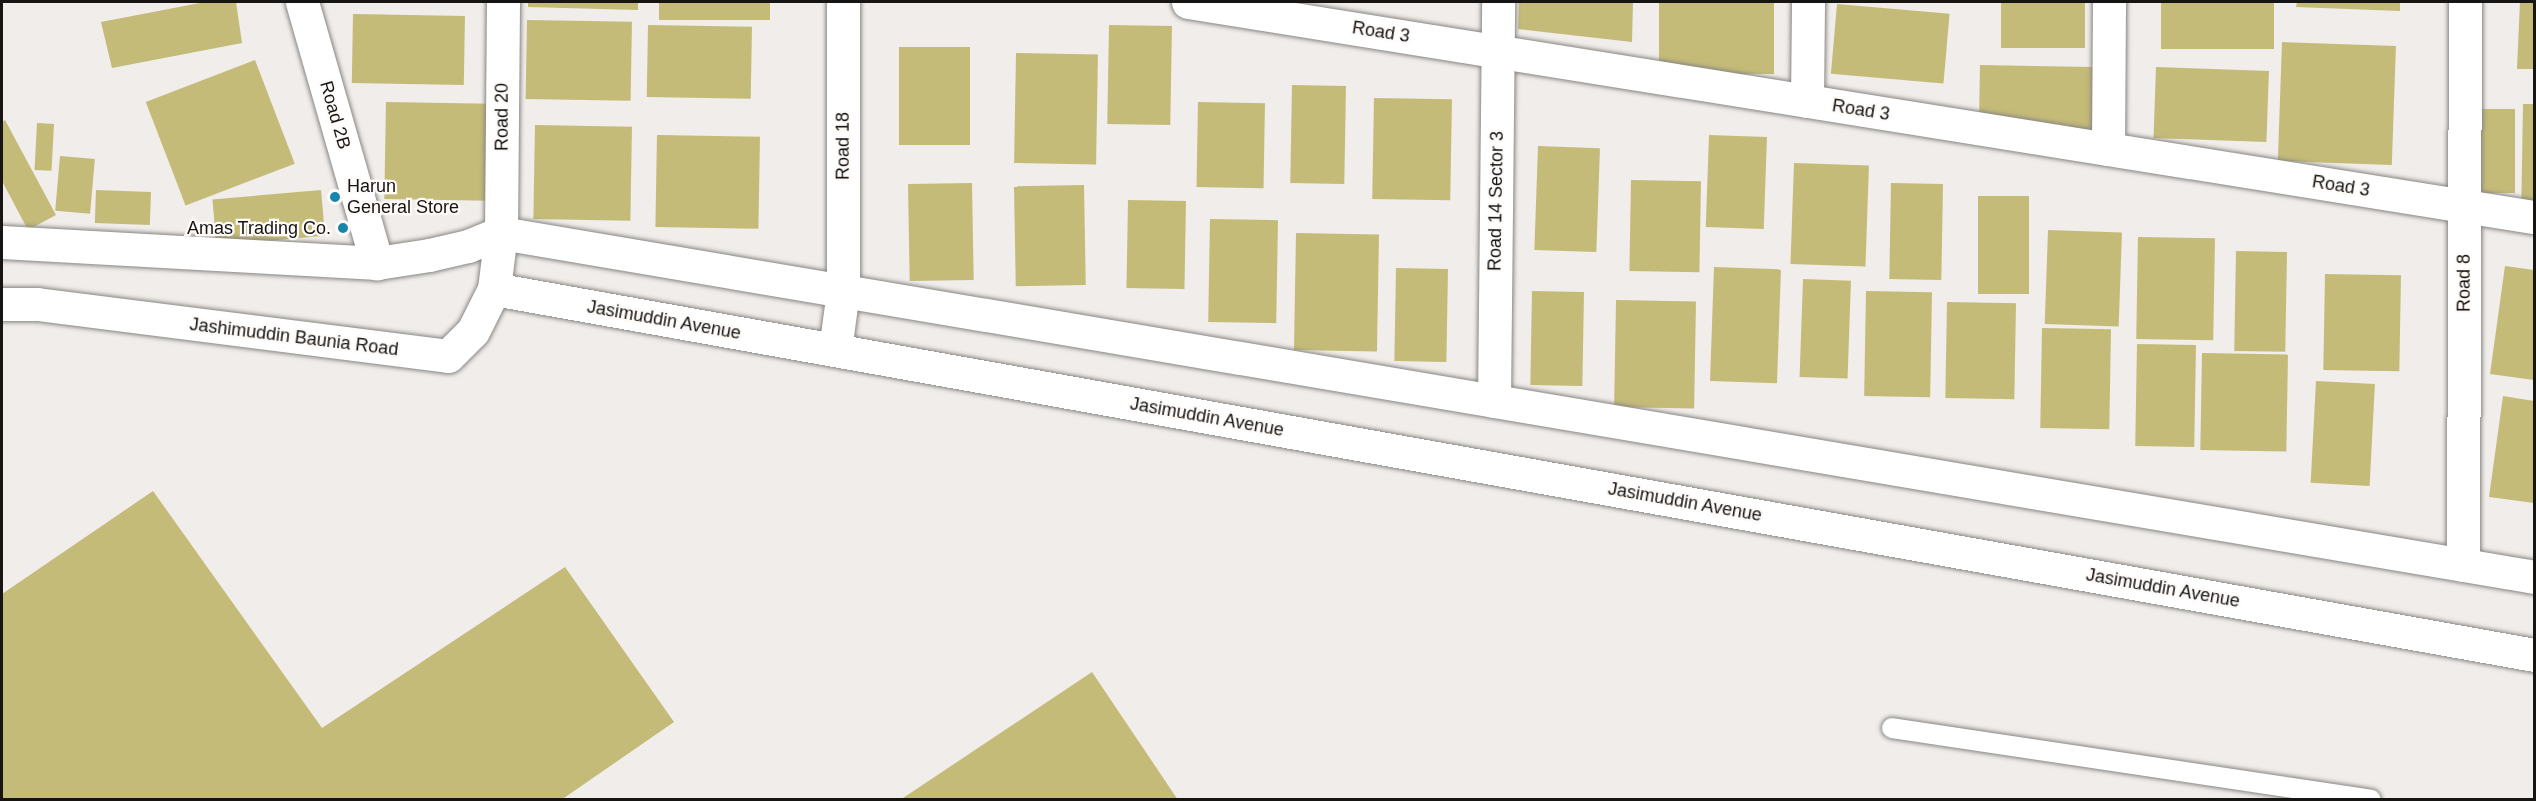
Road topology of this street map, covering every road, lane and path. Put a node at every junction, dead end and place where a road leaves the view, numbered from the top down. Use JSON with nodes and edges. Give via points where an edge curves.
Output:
{"nodes":[{"id":1,"x":302,"y":2,"type":"edge"},
{"id":2,"x":503,"y":2,"type":"edge"},
{"id":3,"x":843,"y":2,"type":"edge"},
{"id":4,"x":1188,"y":2,"type":"edge"},
{"id":5,"x":1497,"y":2,"type":"edge"},
{"id":6,"x":1808,"y":2,"type":"edge"},
{"id":7,"x":2109,"y":2,"type":"edge"},
{"id":8,"x":2465,"y":2,"type":"edge"},
{"id":9,"x":1497,"y":50,"type":"junction"},
{"id":10,"x":1807,"y":101,"type":"junction"},
{"id":11,"x":2108,"y":149,"type":"junction"},
{"id":12,"x":2464,"y":206,"type":"junction"},
{"id":13,"x":2535,"y":217,"type":"edge"},
{"id":14,"x":501,"y":233,"type":"junction"},
{"id":15,"x":2,"y":242,"type":"edge"},
{"id":16,"x":377,"y":263,"type":"junction"},
{"id":17,"x":494,"y":289,"type":"junction"},
{"id":18,"x":843,"y":291,"type":"junction"},
{"id":19,"x":2,"y":304,"type":"edge"},
{"id":20,"x":835,"y":350,"type":"junction"},
{"id":21,"x":1494,"y":401,"type":"junction"},
{"id":22,"x":2463,"y":565,"type":"junction"},
{"id":23,"x":2535,"y":577,"type":"edge"},
{"id":24,"x":2535,"y":655,"type":"edge"},
{"id":25,"x":1892,"y":728,"type":"dead end"},
{"id":26,"x":2371,"y":800,"type":"edge"}],
"edges":[{"from":1,"to":16,"type":"street","name":"Road 2B"},
{"from":2,"to":14,"type":"street","name":"Road 20"},
{"from":3,"to":18,"type":"street","name":"Road 18"},
{"from":4,"to":9,"type":"street","name":"Road 3"},
{"from":5,"to":9,"type":"street","name":"Road 14 Sector 3"},
{"from":6,"to":10,"type":"street"},
{"from":7,"to":11,"type":"street"},
{"from":8,"to":12,"type":"street","name":"Road 8"},
{"from":9,"to":10,"type":"street","name":"Road 3"},
{"from":9,"to":21,"type":"street","name":"Road 14 Sector 3"},
{"from":10,"to":11,"type":"street","name":"Road 3"},
{"from":11,"to":12,"type":"street","name":"Road 3"},
{"from":12,"to":13,"type":"street","name":"Road 3"},
{"from":12,"to":22,"type":"street","name":"Road 8"},
{"from":14,"to":16,"type":"street","via":[[468,246]]},
{"from":14,"to":17,"type":"street","name":"Jashimuddin Baunia Road"},
{"from":14,"to":18,"type":"street"},
{"from":15,"to":16,"type":"street"},
{"from":17,"to":19,"type":"street","name":"Jashimuddin Baunia Road","via":[[473,330],[448,356],[49,306]]},
{"from":17,"to":20,"type":"street","name":"Jasimuddin Avenue"},
{"from":18,"to":20,"type":"street"},
{"from":18,"to":21,"type":"street"},
{"from":20,"to":24,"type":"street","name":"Jasimuddin Avenue"},
{"from":21,"to":22,"type":"street"},
{"from":22,"to":23,"type":"street"},
{"from":25,"to":26,"type":"lane"}]}
